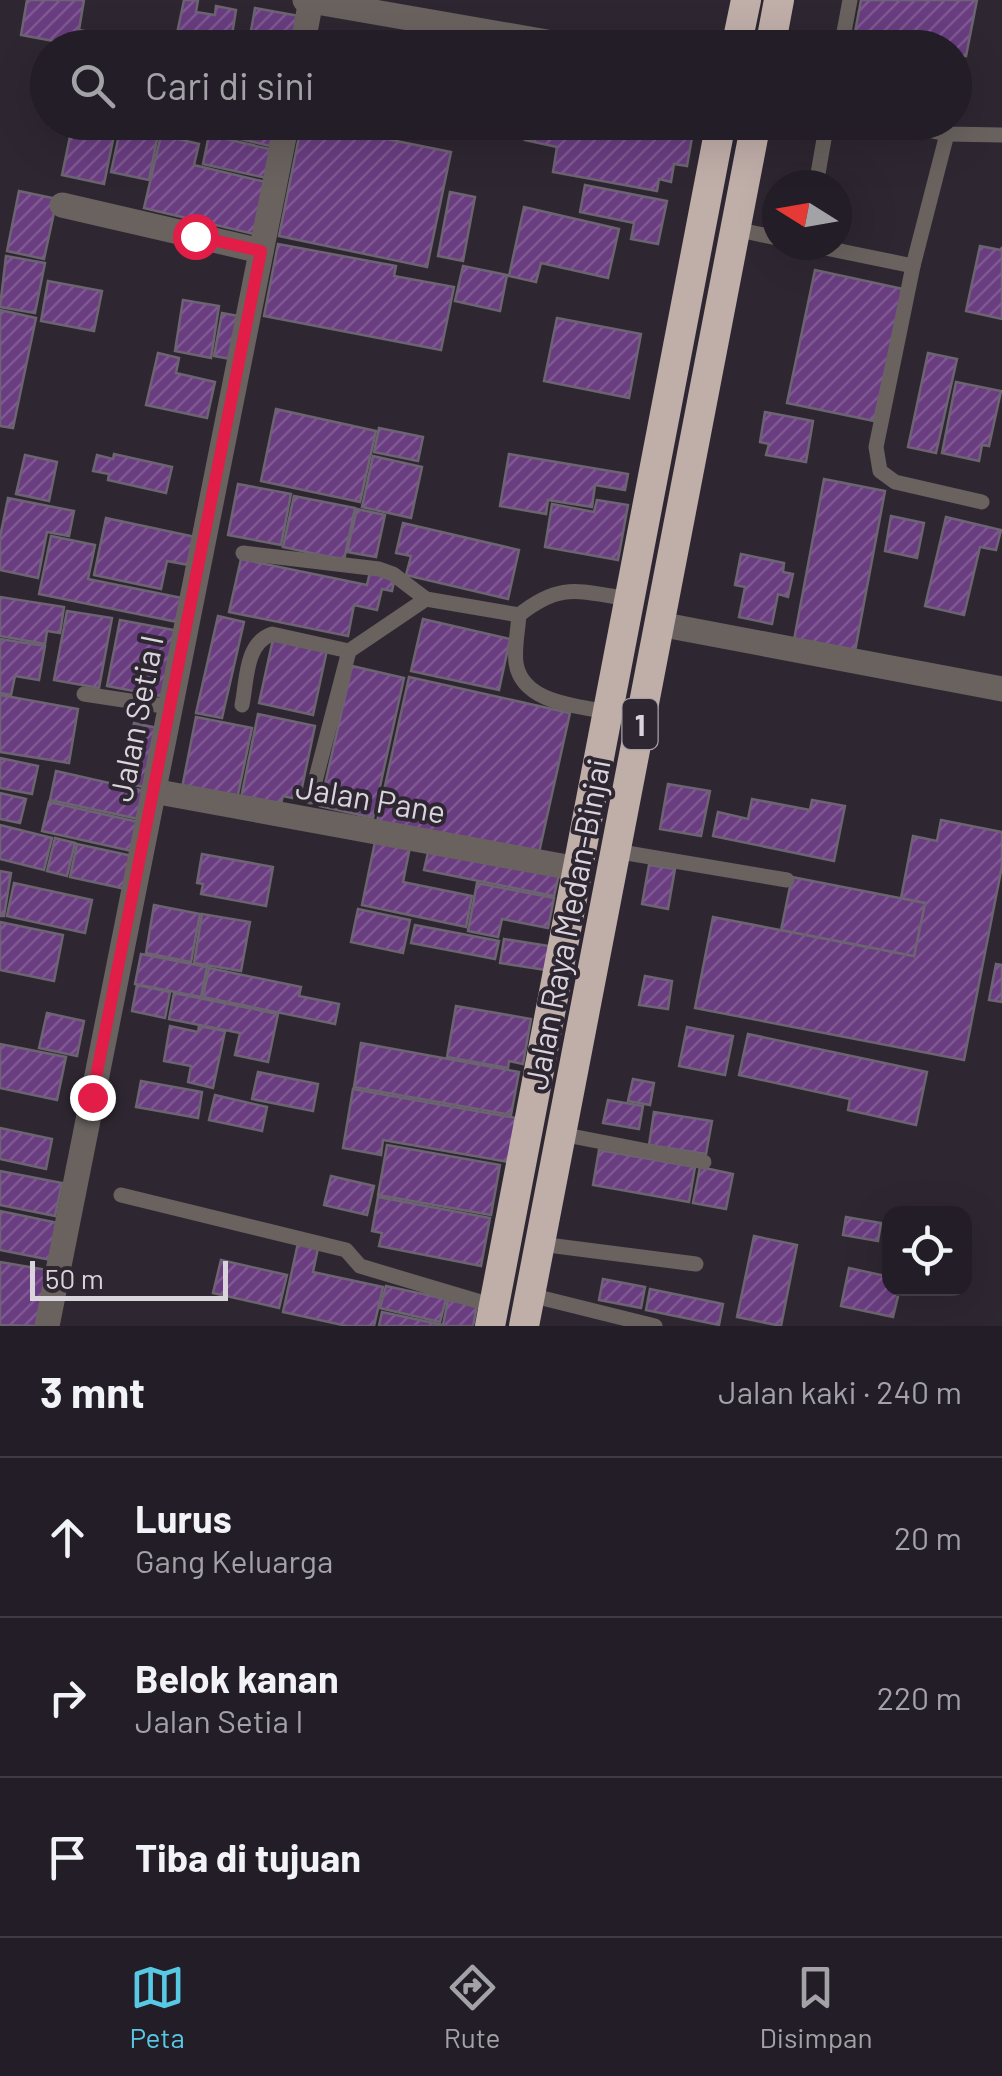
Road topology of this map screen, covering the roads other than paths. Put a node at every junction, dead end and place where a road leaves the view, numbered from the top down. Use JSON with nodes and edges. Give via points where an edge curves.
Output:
{"nodes":[{"id":1,"x":309,"y":0,"type":"edge"},
{"id":2,"x":746,"y":0,"type":"edge"},
{"id":3,"x":779,"y":0,"type":"edge"},
{"id":4,"x":850,"y":0,"type":"edge"},
{"id":5,"x":305,"y":30,"type":"edge"},
{"id":6,"x":479,"y":30,"type":"edge"},
{"id":7,"x":740,"y":30,"type":"edge"},
{"id":8,"x":773,"y":30,"type":"edge"},
{"id":9,"x":844,"y":30,"type":"edge"},
{"id":10,"x":972,"y":134,"type":"edge"},
{"id":11,"x":1002,"y":135,"type":"edge"},
{"id":12,"x":283,"y":140,"type":"edge"},
{"id":13,"x":718,"y":140,"type":"edge"},
{"id":14,"x":752,"y":140,"type":"edge"},
{"id":15,"x":824,"y":140,"type":"edge"},
{"id":16,"x":945,"y":140,"type":"edge"},
{"id":17,"x":819,"y":170,"type":"edge"},
{"id":18,"x":62,"y":205,"type":"dead end"},
{"id":19,"x":735,"y":229,"type":"junction"},
{"id":20,"x":762,"y":235,"type":"edge"},
{"id":21,"x":261,"y":251,"type":"junction"},
{"id":22,"x":852,"y":253,"type":"edge"},
{"id":23,"x":913,"y":266,"type":"junction"},
{"id":24,"x":660,"y":440,"type":"junction"},
{"id":25,"x":693,"y":446,"type":"junction"},
{"id":26,"x":982,"y":502,"type":"dead end"},
{"id":27,"x":244,"y":553,"type":"dead end"},
{"id":28,"x":426,"y":598,"type":"junction"},
{"id":29,"x":630,"y":599,"type":"junction"},
{"id":30,"x":519,"y":615,"type":"junction"},
{"id":31,"x":659,"y":624,"type":"junction"},
{"id":32,"x":349,"y":651,"type":"junction"},
{"id":33,"x":1002,"y":690,"type":"edge"},
{"id":34,"x":84,"y":694,"type":"dead end"},
{"id":35,"x":242,"y":705,"type":"dead end"},
{"id":36,"x":170,"y":707,"type":"junction"},
{"id":37,"x":608,"y":712,"type":"junction"},
{"id":38,"x":153,"y":791,"type":"junction"},
{"id":39,"x":311,"y":798,"type":"dead end"},
{"id":40,"x":615,"y":851,"type":"junction"},
{"id":41,"x":578,"y":869,"type":"junction"},
{"id":42,"x":787,"y":880,"type":"dead end"},
{"id":43,"x":560,"y":1134,"type":"junction"},
{"id":44,"x":704,"y":1162,"type":"dead end"},
{"id":45,"x":122,"y":1194,"type":"dead end"},
{"id":46,"x":540,"y":1244,"type":"junction"},
{"id":47,"x":696,"y":1264,"type":"dead end"},
{"id":48,"x":530,"y":1295,"type":"junction"},
{"id":49,"x":492,"y":1316,"type":"edge"},
{"id":50,"x":46,"y":1326,"type":"edge"},
{"id":51,"x":524,"y":1326,"type":"edge"},
{"id":52,"x":655,"y":1326,"type":"edge"}],
"edges":[{"from":1,"to":5,"type":"street"},
{"from":1,"to":6,"type":"street"},
{"from":2,"to":7,"type":"highway"},
{"from":3,"to":8,"type":"highway"},
{"from":4,"to":9,"type":"lane"},
{"from":10,"to":11,"type":"lane"},
{"from":12,"to":21,"type":"street","name":"Jalan Setia I"},
{"from":13,"to":24,"type":"highway","name":"Jalan Raya Medan-Binjai","number":"1"},
{"from":14,"to":19,"type":"highway","name":"Jalan Raya Medan-Binjai","number":"1"},
{"from":15,"to":17,"type":"lane"},
{"from":16,"to":23,"type":"lane"},
{"from":18,"to":21,"type":"street"},
{"from":19,"to":20,"type":"lane"},
{"from":19,"to":25,"type":"highway","name":"Jalan Raya Medan-Binjai","number":"1"},
{"from":21,"to":36,"type":"street","name":"Jalan Setia I"},
{"from":22,"to":23,"type":"lane"},
{"from":23,"to":26,"type":"lane","via":[[876,447],[880,471],[894,482]]},
{"from":24,"to":25,"type":"highway"},
{"from":24,"to":29,"type":"highway","name":"Jalan Raya Medan-Binjai","number":"1"},
{"from":25,"to":31,"type":"highway","name":"Jalan Raya Medan-Binjai","number":"1"},
{"from":27,"to":28,"type":"lane","via":[[379,569]]},
{"from":28,"to":30,"type":"lane"},
{"from":28,"to":32,"type":"lane"},
{"from":29,"to":30,"type":"lane","via":[[564,590]]},
{"from":29,"to":37,"type":"highway","name":"Jalan Raya Medan-Binjai","number":"1"},
{"from":30,"to":37,"type":"lane","via":[[516,665],[527,686],[550,700]]},
{"from":31,"to":33,"type":"street"},
{"from":31,"to":40,"type":"highway","name":"Jalan Raya Medan-Binjai","number":"1"},
{"from":32,"to":35,"type":"lane","via":[[272,634],[261,638]]},
{"from":32,"to":39,"type":"lane"},
{"from":34,"to":36,"type":"lane"},
{"from":36,"to":38,"type":"street","name":"Jalan Setia I"},
{"from":37,"to":41,"type":"highway","name":"Jalan Raya Medan-Binjai","number":"1"},
{"from":38,"to":41,"type":"street","name":"Jalan Pane"},
{"from":38,"to":50,"type":"street","name":"Jalan Setia I"},
{"from":40,"to":42,"type":"lane"},
{"from":40,"to":43,"type":"highway","name":"Jalan Raya Medan-Binjai","number":"1"},
{"from":41,"to":49,"type":"highway","name":"Jalan Raya Medan-Binjai","number":"1"},
{"from":43,"to":44,"type":"lane"},
{"from":43,"to":46,"type":"highway","name":"Jalan Raya Medan-Binjai","number":"1"},
{"from":45,"to":49,"type":"lane","via":[[346,1250],[360,1266]]},
{"from":46,"to":47,"type":"lane"},
{"from":46,"to":48,"type":"highway","name":"Jalan Raya Medan-Binjai","number":"1"},
{"from":48,"to":51,"type":"highway","name":"Jalan Raya Medan-Binjai","number":"1"},
{"from":48,"to":52,"type":"lane"}]}
